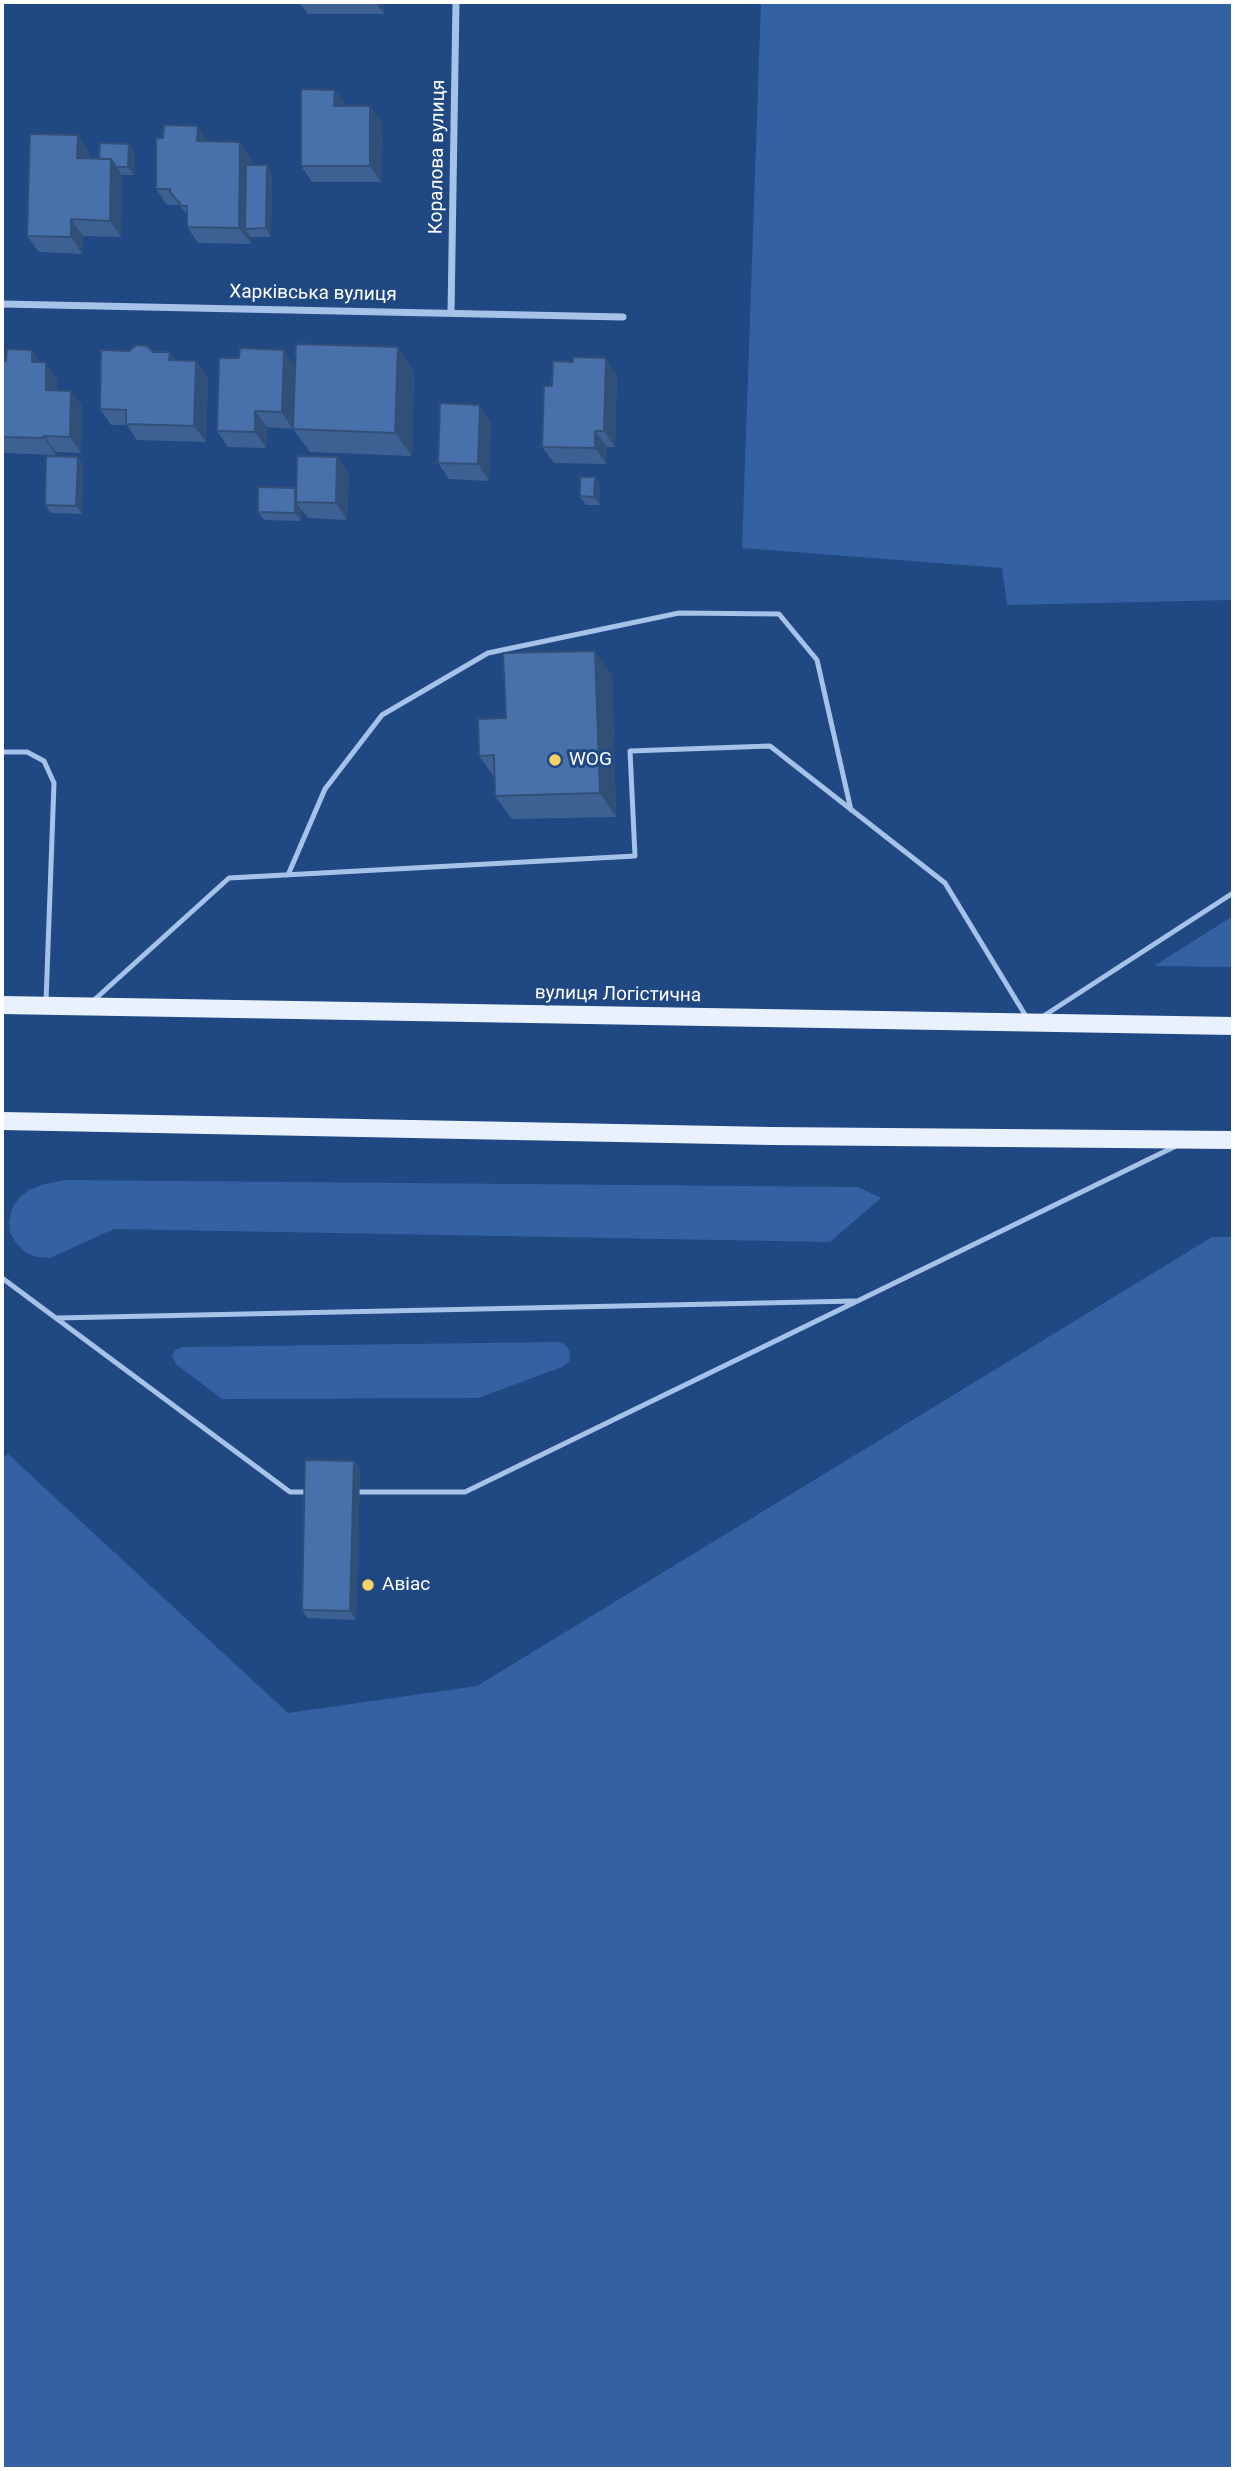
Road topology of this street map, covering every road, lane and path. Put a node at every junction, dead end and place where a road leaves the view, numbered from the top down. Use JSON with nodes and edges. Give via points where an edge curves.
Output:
{"nodes":[{"id":1,"x":456,"y":2,"type":"edge"},
{"id":2,"x":2,"y":304,"type":"edge"},
{"id":3,"x":451,"y":313,"type":"junction"},
{"id":4,"x":623,"y":317,"type":"dead end"},
{"id":5,"x":2,"y":752,"type":"edge"},
{"id":6,"x":851,"y":810,"type":"junction"},
{"id":7,"x":288,"y":875,"type":"junction"},
{"id":8,"x":1233,"y":893,"type":"edge"},
{"id":9,"x":2,"y":1004,"type":"edge"},
{"id":10,"x":46,"y":1005,"type":"junction"},
{"id":11,"x":88,"y":1006,"type":"junction"},
{"id":12,"x":1031,"y":1024,"type":"junction"},
{"id":13,"x":1233,"y":1026,"type":"edge"},
{"id":14,"x":2,"y":1121,"type":"edge"},
{"id":15,"x":1191,"y":1139,"type":"junction"},
{"id":16,"x":1233,"y":1140,"type":"edge"},
{"id":17,"x":2,"y":1278,"type":"edge"},
{"id":18,"x":857,"y":1301,"type":"junction"},
{"id":19,"x":57,"y":1318,"type":"junction"},
{"id":20,"x":311,"y":1492,"type":"edge"},
{"id":21,"x":359,"y":1492,"type":"dead end"}],
"edges":[{"from":1,"to":3,"type":"street","name":"Коралова вулиця"},
{"from":2,"to":3,"type":"street","name":"Харківська вулиця"},
{"from":3,"to":4,"type":"street","name":"Харківська вулиця"},
{"from":5,"to":10,"type":"lane","via":[[27,752],[44,761],[54,783]]},
{"from":6,"to":7,"type":"lane","via":[[771,746],[630,751],[635,856]]},
{"from":6,"to":7,"type":"lane","via":[[817,660],[779,614],[680,612],[488,653],[382,715],[325,789]]},
{"from":6,"to":12,"type":"lane","via":[[945,883]]},
{"from":7,"to":11,"type":"lane","via":[[229,878]]},
{"from":8,"to":12,"type":"lane"},
{"from":9,"to":10,"type":"main road","name":"вулиця Логістична"},
{"from":10,"to":11,"type":"main road","name":"вулиця Логістична"},
{"from":11,"to":12,"type":"main road","name":"вулиця Логістична"},
{"from":12,"to":13,"type":"main road","name":"вулиця Логістична"},
{"from":14,"to":15,"type":"main road"},
{"from":15,"to":16,"type":"main road"},
{"from":15,"to":18,"type":"lane"},
{"from":17,"to":19,"type":"lane"},
{"from":18,"to":19,"type":"lane"},
{"from":18,"to":21,"type":"lane","via":[[466,1492]]},
{"from":19,"to":20,"type":"lane","via":[[290,1492]]}]}
